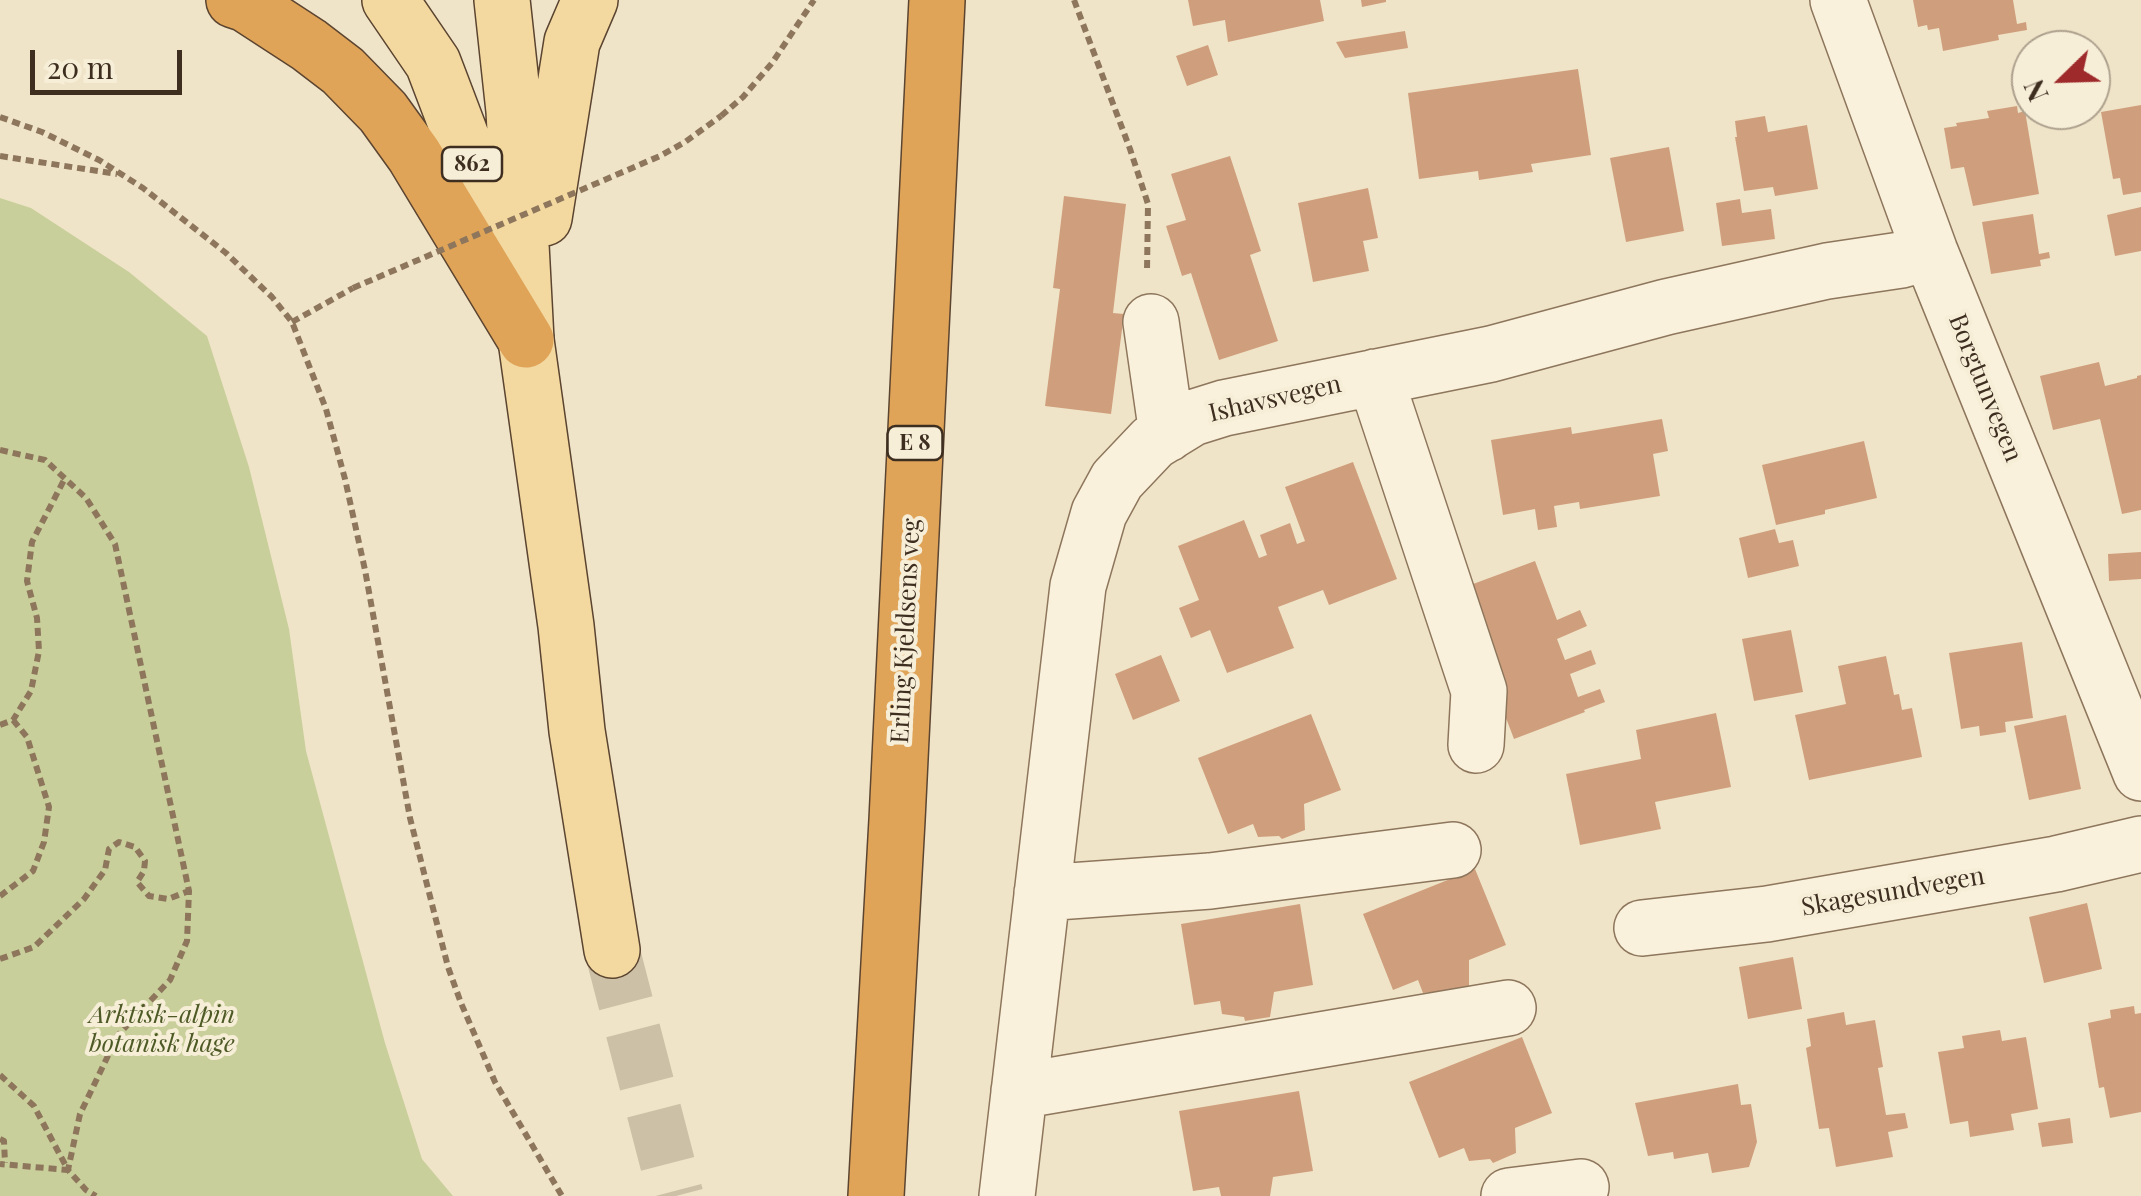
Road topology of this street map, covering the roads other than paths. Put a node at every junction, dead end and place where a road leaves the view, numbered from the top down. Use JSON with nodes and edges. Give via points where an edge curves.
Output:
{"nodes":[{"id":1,"x":234,"y":0,"type":"edge"},
{"id":2,"x":390,"y":0,"type":"edge"},
{"id":3,"x":502,"y":0,"type":"edge"},
{"id":4,"x":590,"y":0,"type":"edge"},
{"id":5,"x":937,"y":0,"type":"edge"},
{"id":6,"x":1838,"y":0,"type":"edge"},
{"id":7,"x":1930,"y":252,"type":"junction"},
{"id":8,"x":1149,"y":296,"type":"road end"},
{"id":9,"x":526,"y":340,"type":"junction"},
{"id":10,"x":1375,"y":377,"type":"junction"},
{"id":11,"x":1167,"y":434,"type":"junction"},
{"id":12,"x":1476,"y":744,"type":"dead end"},
{"id":13,"x":2141,"y":773,"type":"edge"},
{"id":14,"x":2141,"y":844,"type":"edge"},
{"id":15,"x":1454,"y":850,"type":"dead end"},
{"id":16,"x":1042,"y":893,"type":"junction"},
{"id":17,"x":1642,"y":928,"type":"dead end"},
{"id":18,"x":612,"y":950,"type":"tunnel mouth"},
{"id":19,"x":1508,"y":1008,"type":"dead end"},
{"id":20,"x":1019,"y":1091,"type":"junction"},
{"id":21,"x":1580,"y":1187,"type":"dead end"},
{"id":22,"x":876,"y":1196,"type":"edge"},
{"id":23,"x":1007,"y":1196,"type":"edge"},
{"id":24,"x":1509,"y":1196,"type":"edge"}],
"edges":[{"from":1,"to":9,"type":"highway","via":[[343,71],[383,112]]},
{"from":2,"to":9,"type":"main road","number":"862","via":[[433,63],[456,120]]},
{"from":3,"to":9,"type":"main road","number":"862"},
{"from":4,"to":9,"type":"main road","via":[[572,42]]},
{"from":5,"to":22,"type":"highway","name":"Erling Kjeldsens veg","number":"E 8"},
{"from":6,"to":7,"type":"street","name":"Borgtunvegen"},
{"from":7,"to":10,"type":"street","name":"Ishavsvegen"},
{"from":7,"to":13,"type":"street","name":"Borgtunvegen"},
{"from":8,"to":11,"type":"street"},
{"from":9,"to":18,"type":"main road","number":"862"},
{"from":10,"to":11,"type":"street","name":"Ishavsvegen","via":[[1224,408]]},
{"from":10,"to":12,"type":"street","via":[[1479,691]]},
{"from":11,"to":16,"type":"street","name":"Ishavsvegen","via":[[1118,480],[1099,513],[1078,586]]},
{"from":14,"to":17,"type":"street","name":"Skagesundvegen","via":[[1767,914]]},
{"from":15,"to":16,"type":"street","via":[[1210,882]]},
{"from":16,"to":20,"type":"street","name":"Ishavsvegen"},
{"from":19,"to":20,"type":"street"},
{"from":20,"to":23,"type":"street","name":"Ishavsvegen"},
{"from":21,"to":24,"type":"street"}]}
